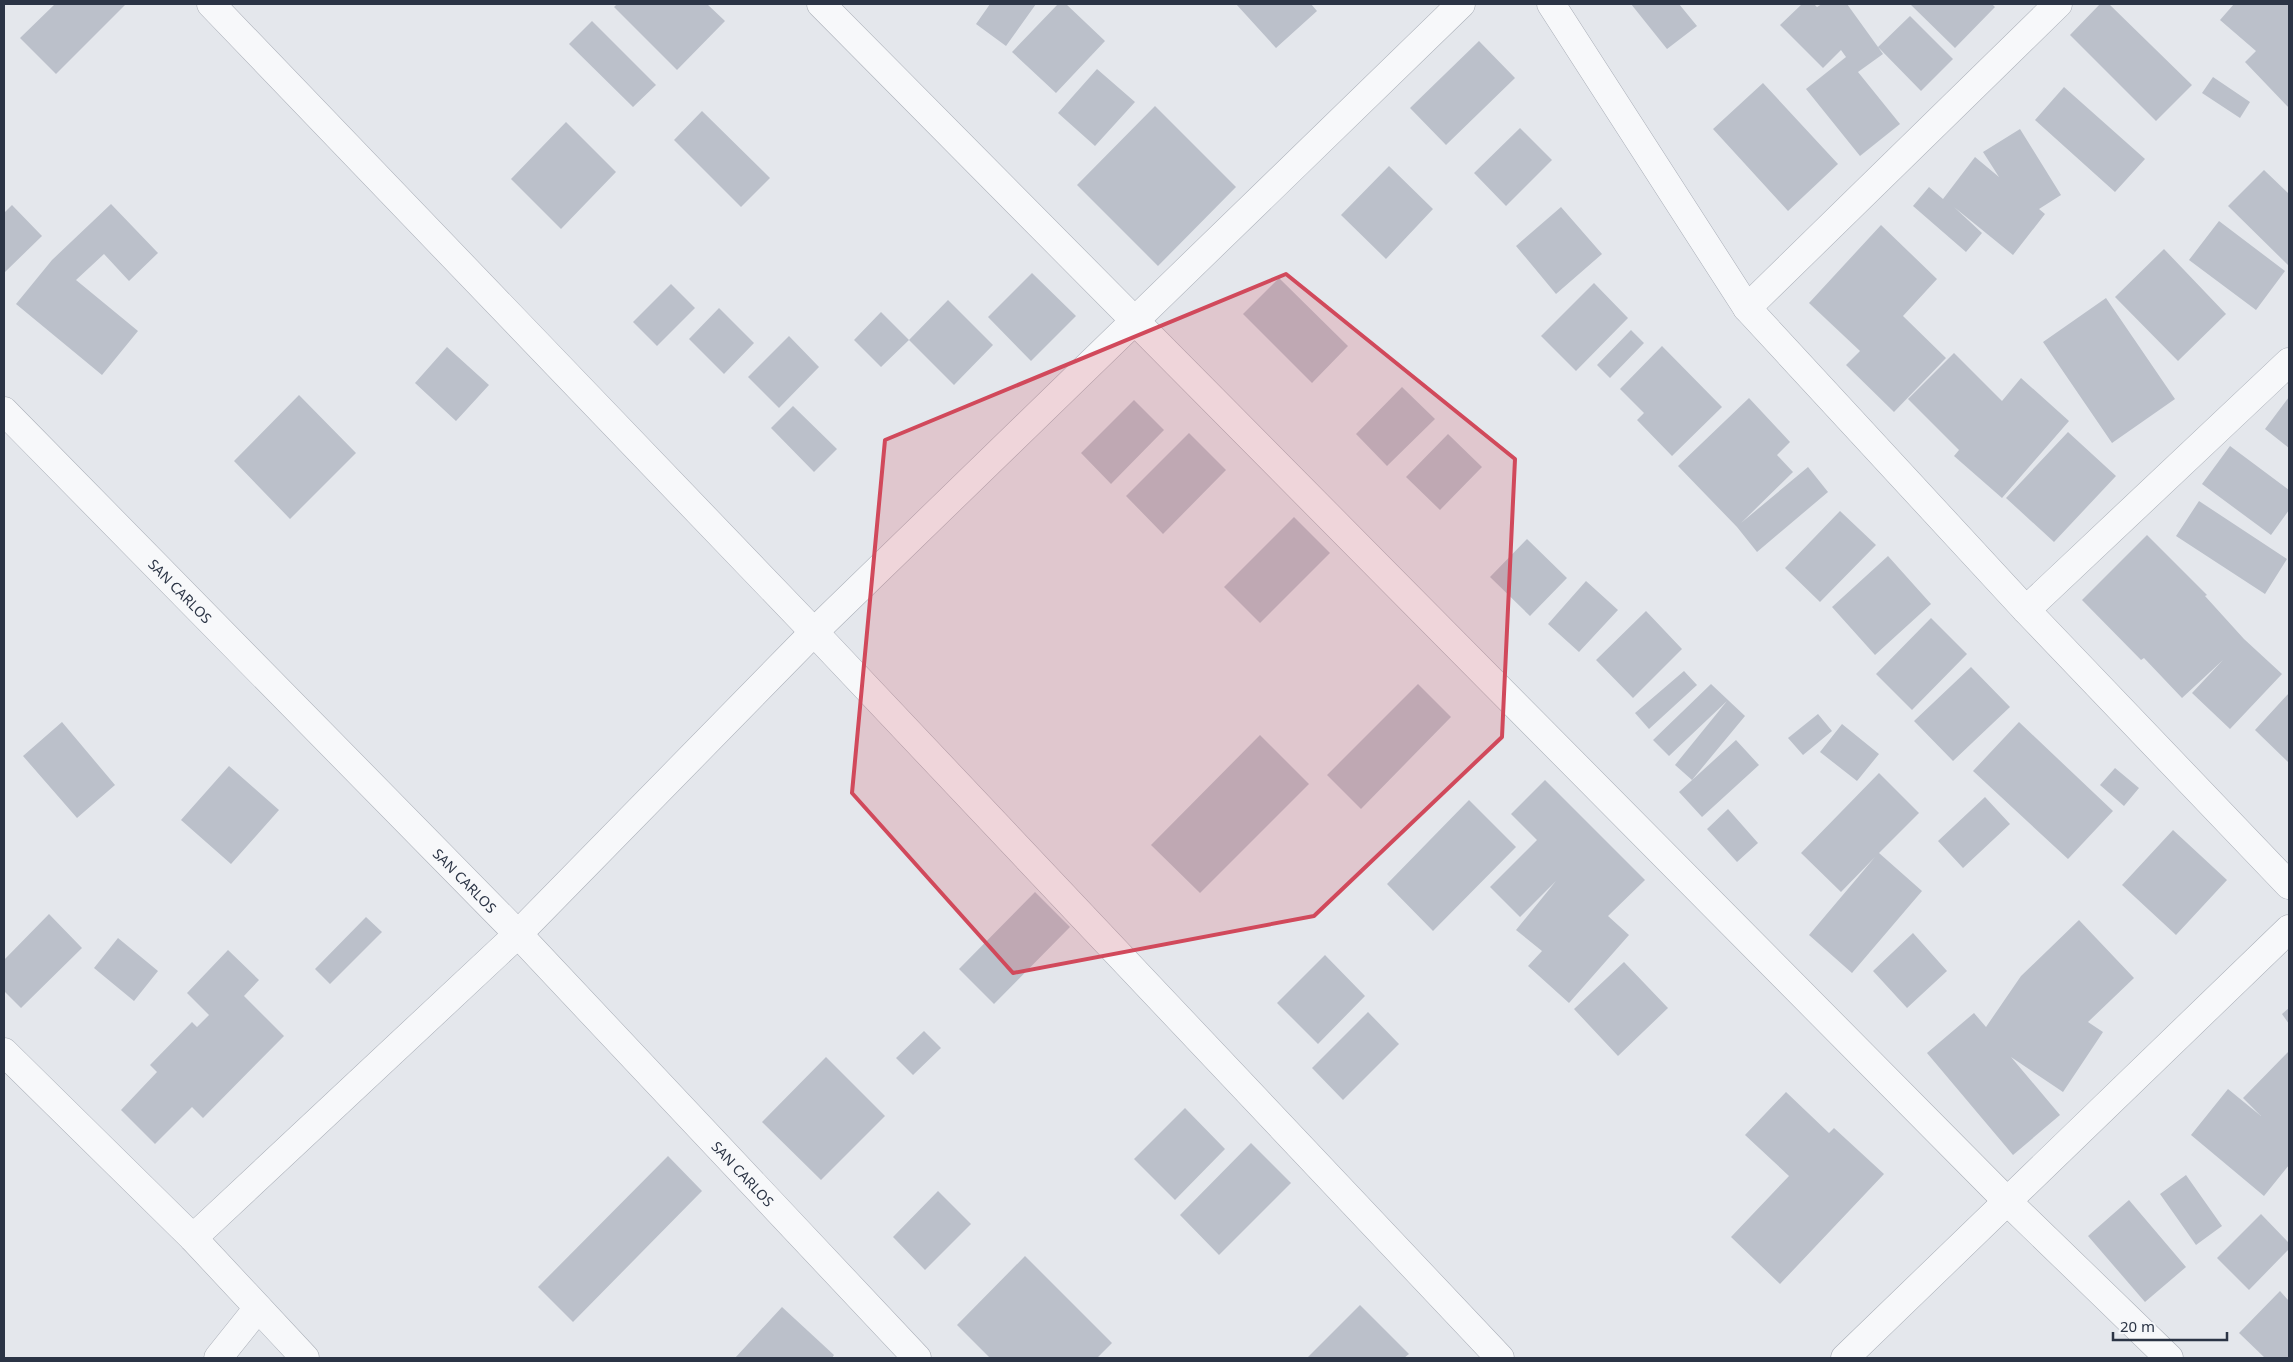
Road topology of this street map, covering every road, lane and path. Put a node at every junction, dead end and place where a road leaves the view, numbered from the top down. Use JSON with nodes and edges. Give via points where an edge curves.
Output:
{"nodes":[{"id":1,"x":211,"y":4,"type":"edge"},
{"id":2,"x":821,"y":4,"type":"edge"},
{"id":3,"x":1461,"y":4,"type":"edge"},
{"id":4,"x":1551,"y":4,"type":"edge"},
{"id":5,"x":2058,"y":4,"type":"edge"},
{"id":6,"x":1747,"y":308,"type":"junction"},
{"id":7,"x":1134,"y":320,"type":"junction"},
{"id":8,"x":2289,"y":362,"type":"edge"},
{"id":9,"x":4,"y":410,"type":"edge"},
{"id":10,"x":2026,"y":610,"type":"junction"},
{"id":11,"x":814,"y":632,"type":"junction"},
{"id":12,"x":2289,"y":885,"type":"edge"},
{"id":13,"x":2289,"y":929,"type":"edge"},
{"id":14,"x":518,"y":934,"type":"junction"},
{"id":15,"x":4,"y":1052,"type":"edge"},
{"id":16,"x":2006,"y":1200,"type":"junction"},
{"id":17,"x":193,"y":1238,"type":"junction"},
{"id":18,"x":258,"y":1308,"type":"junction"},
{"id":19,"x":218,"y":1358,"type":"edge"},
{"id":20,"x":305,"y":1358,"type":"edge"},
{"id":21,"x":917,"y":1358,"type":"edge"},
{"id":22,"x":1500,"y":1358,"type":"edge"},
{"id":23,"x":1845,"y":1358,"type":"edge"},
{"id":24,"x":2169,"y":1358,"type":"edge"}],
"edges":[{"from":1,"to":11,"type":"street"},
{"from":2,"to":7,"type":"street"},
{"from":3,"to":7,"type":"street"},
{"from":4,"to":6,"type":"street"},
{"from":5,"to":6,"type":"street"},
{"from":6,"to":10,"type":"street"},
{"from":7,"to":11,"type":"street"},
{"from":7,"to":16,"type":"street"},
{"from":8,"to":10,"type":"street"},
{"from":9,"to":14,"type":"street","name":"SAN CARLOS"},
{"from":10,"to":12,"type":"street"},
{"from":11,"to":14,"type":"street"},
{"from":11,"to":22,"type":"street"},
{"from":13,"to":16,"type":"street"},
{"from":14,"to":17,"type":"street"},
{"from":14,"to":21,"type":"street","name":"SAN CARLOS"},
{"from":15,"to":17,"type":"street"},
{"from":16,"to":23,"type":"street"},
{"from":16,"to":24,"type":"street"},
{"from":17,"to":18,"type":"street"},
{"from":18,"to":19,"type":"street"},
{"from":18,"to":20,"type":"street"}]}
